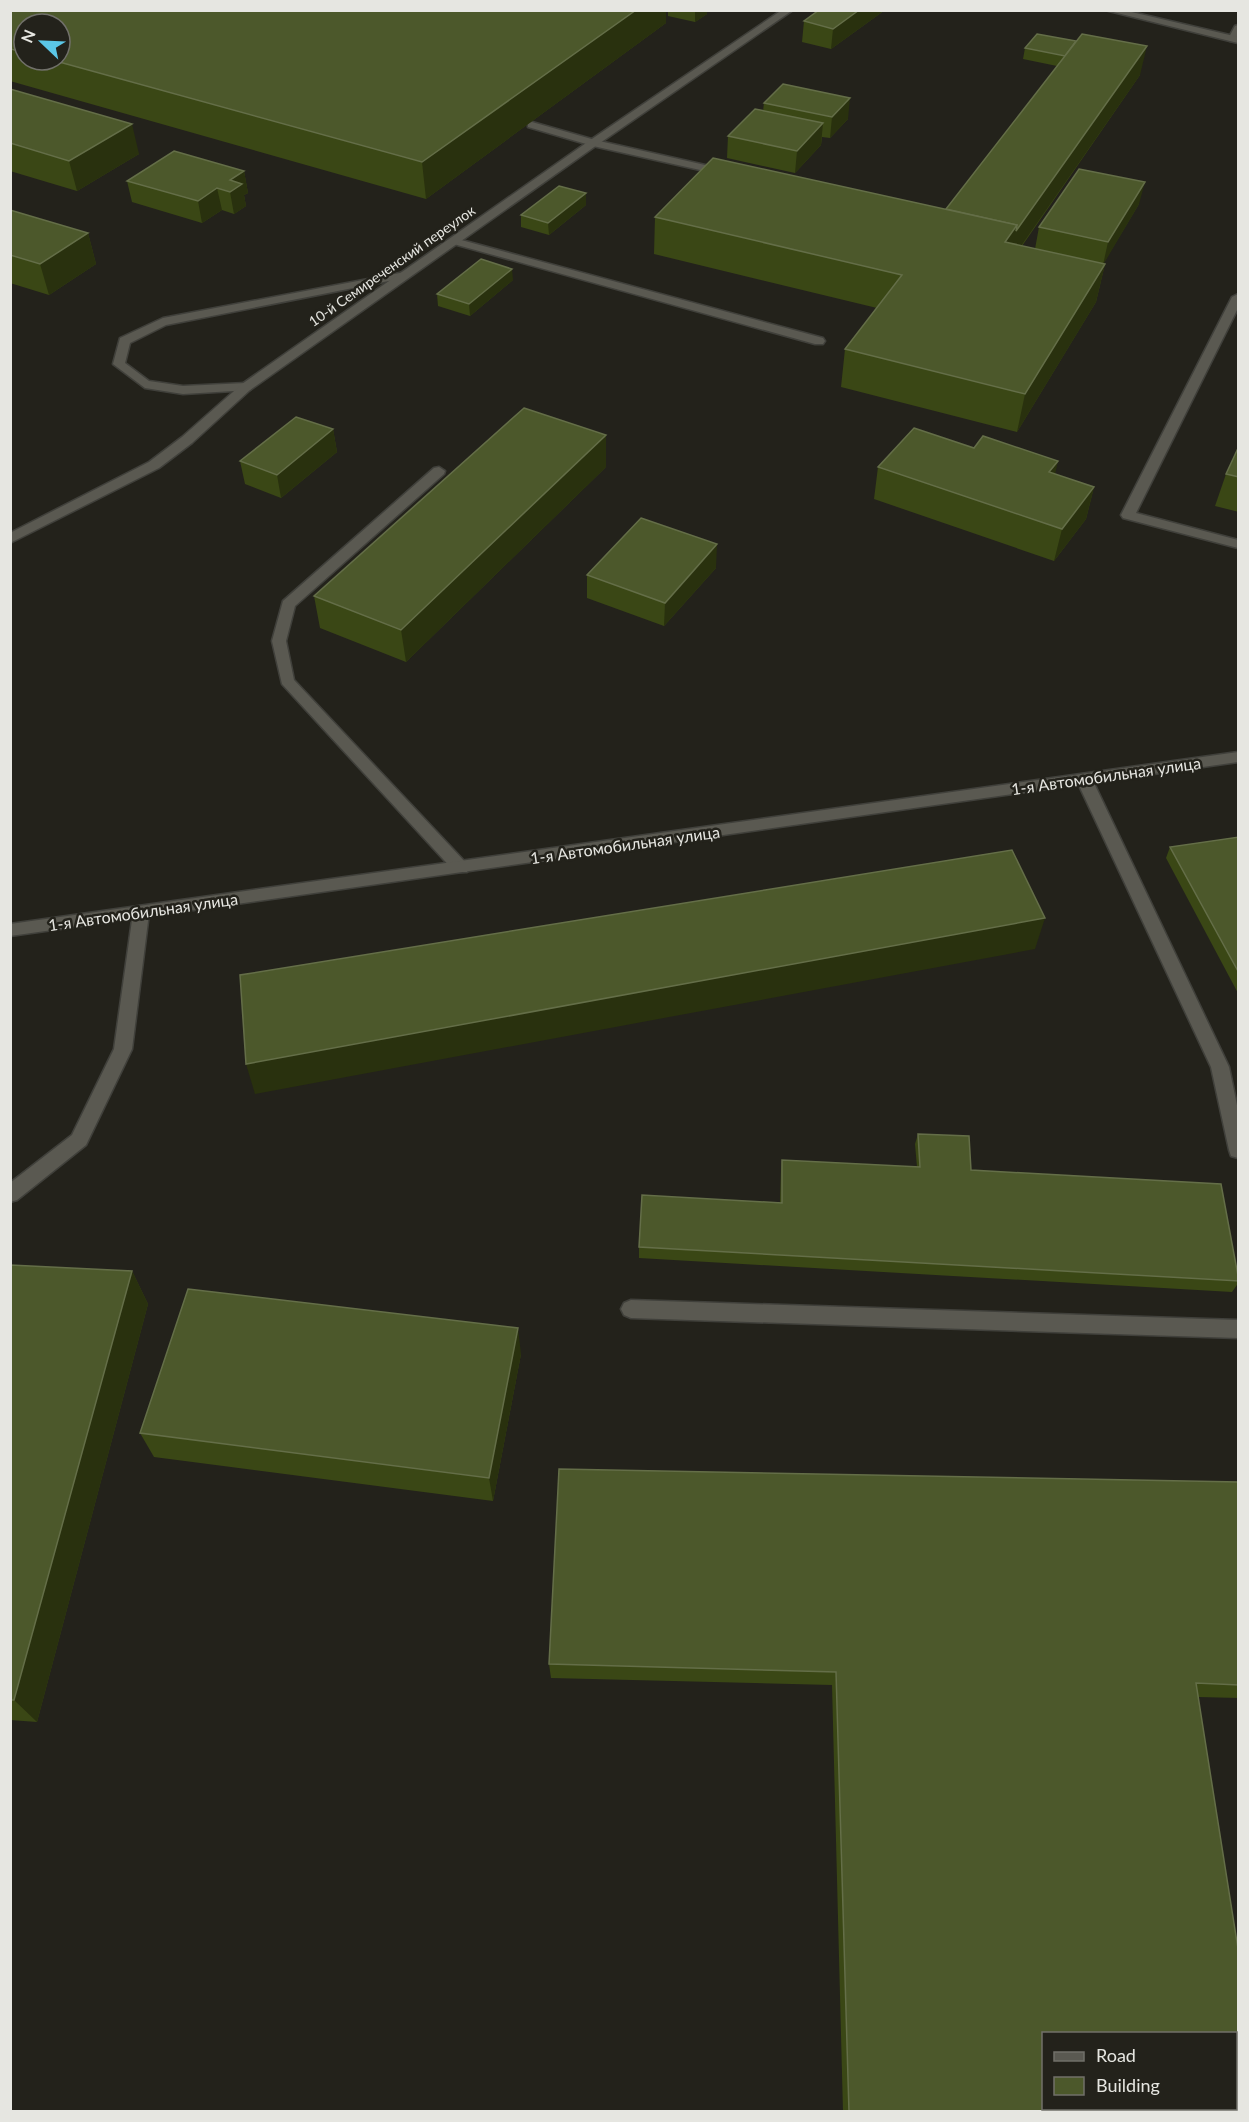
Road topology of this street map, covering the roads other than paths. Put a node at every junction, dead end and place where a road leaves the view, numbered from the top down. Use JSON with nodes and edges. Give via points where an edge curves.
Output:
{"nodes":[{"id":1,"x":789,"y":10,"type":"edge"},
{"id":2,"x":1108,"y":10,"type":"edge"},
{"id":3,"x":1239,"y":28,"type":"edge"},
{"id":4,"x":1236,"y":39,"type":"edge"},
{"id":5,"x":532,"y":125,"type":"edge"},
{"id":6,"x":593,"y":143,"type":"junction"},
{"id":7,"x":744,"y":177,"type":"edge"},
{"id":8,"x":454,"y":241,"type":"junction"},
{"id":9,"x":405,"y":275,"type":"junction"},
{"id":10,"x":1239,"y":297,"type":"edge"},
{"id":11,"x":819,"y":341,"type":"dead end"},
{"id":12,"x":246,"y":387,"type":"junction"},
{"id":13,"x":439,"y":471,"type":"dead end"},
{"id":14,"x":10,"y":539,"type":"edge"},
{"id":15,"x":1239,"y":544,"type":"edge"},
{"id":16,"x":1239,"y":757,"type":"edge"},
{"id":17,"x":1084,"y":779,"type":"junction"},
{"id":18,"x":461,"y":868,"type":"junction"},
{"id":19,"x":141,"y":913,"type":"junction"},
{"id":20,"x":10,"y":930,"type":"edge"},
{"id":21,"x":1239,"y":1150,"type":"edge"},
{"id":22,"x":10,"y":1194,"type":"edge"},
{"id":23,"x":631,"y":1309,"type":"dead end"},
{"id":24,"x":1239,"y":1329,"type":"edge"}],
"edges":[{"from":1,"to":6,"type":"street","name":"10-й Семиреченский переулок"},
{"from":2,"to":4,"type":"street"},
{"from":3,"to":4,"type":"street"},
{"from":5,"to":6,"type":"street"},
{"from":6,"to":7,"type":"street"},
{"from":6,"to":8,"type":"street","name":"10-й Семиреченский переулок"},
{"from":8,"to":9,"type":"street","name":"10-й Семиреченский переулок"},
{"from":8,"to":11,"type":"street"},
{"from":9,"to":12,"type":"street","name":"10-й Семиреченский переулок"},
{"from":9,"to":12,"type":"street","via":[[164,322],[124,340],[119,364],[145,384],[183,390]]},
{"from":10,"to":15,"type":"street","via":[[1128,514]]},
{"from":12,"to":14,"type":"street","name":"10-й Семиреченский переулок","via":[[188,440],[153,465]]},
{"from":13,"to":18,"type":"street","via":[[288,604],[279,641],[287,681]]},
{"from":16,"to":17,"type":"street","name":"1-я Автомобильная улица"},
{"from":17,"to":18,"type":"street","name":"1-я Автомобильная улица"},
{"from":17,"to":21,"type":"street","via":[[1220,1067]]},
{"from":18,"to":19,"type":"street","name":"1-я Автомобильная улица"},
{"from":19,"to":20,"type":"street","name":"1-я Автомобильная улица"},
{"from":19,"to":22,"type":"street","via":[[123,1049],[79,1140]]},
{"from":23,"to":24,"type":"street"}]}
